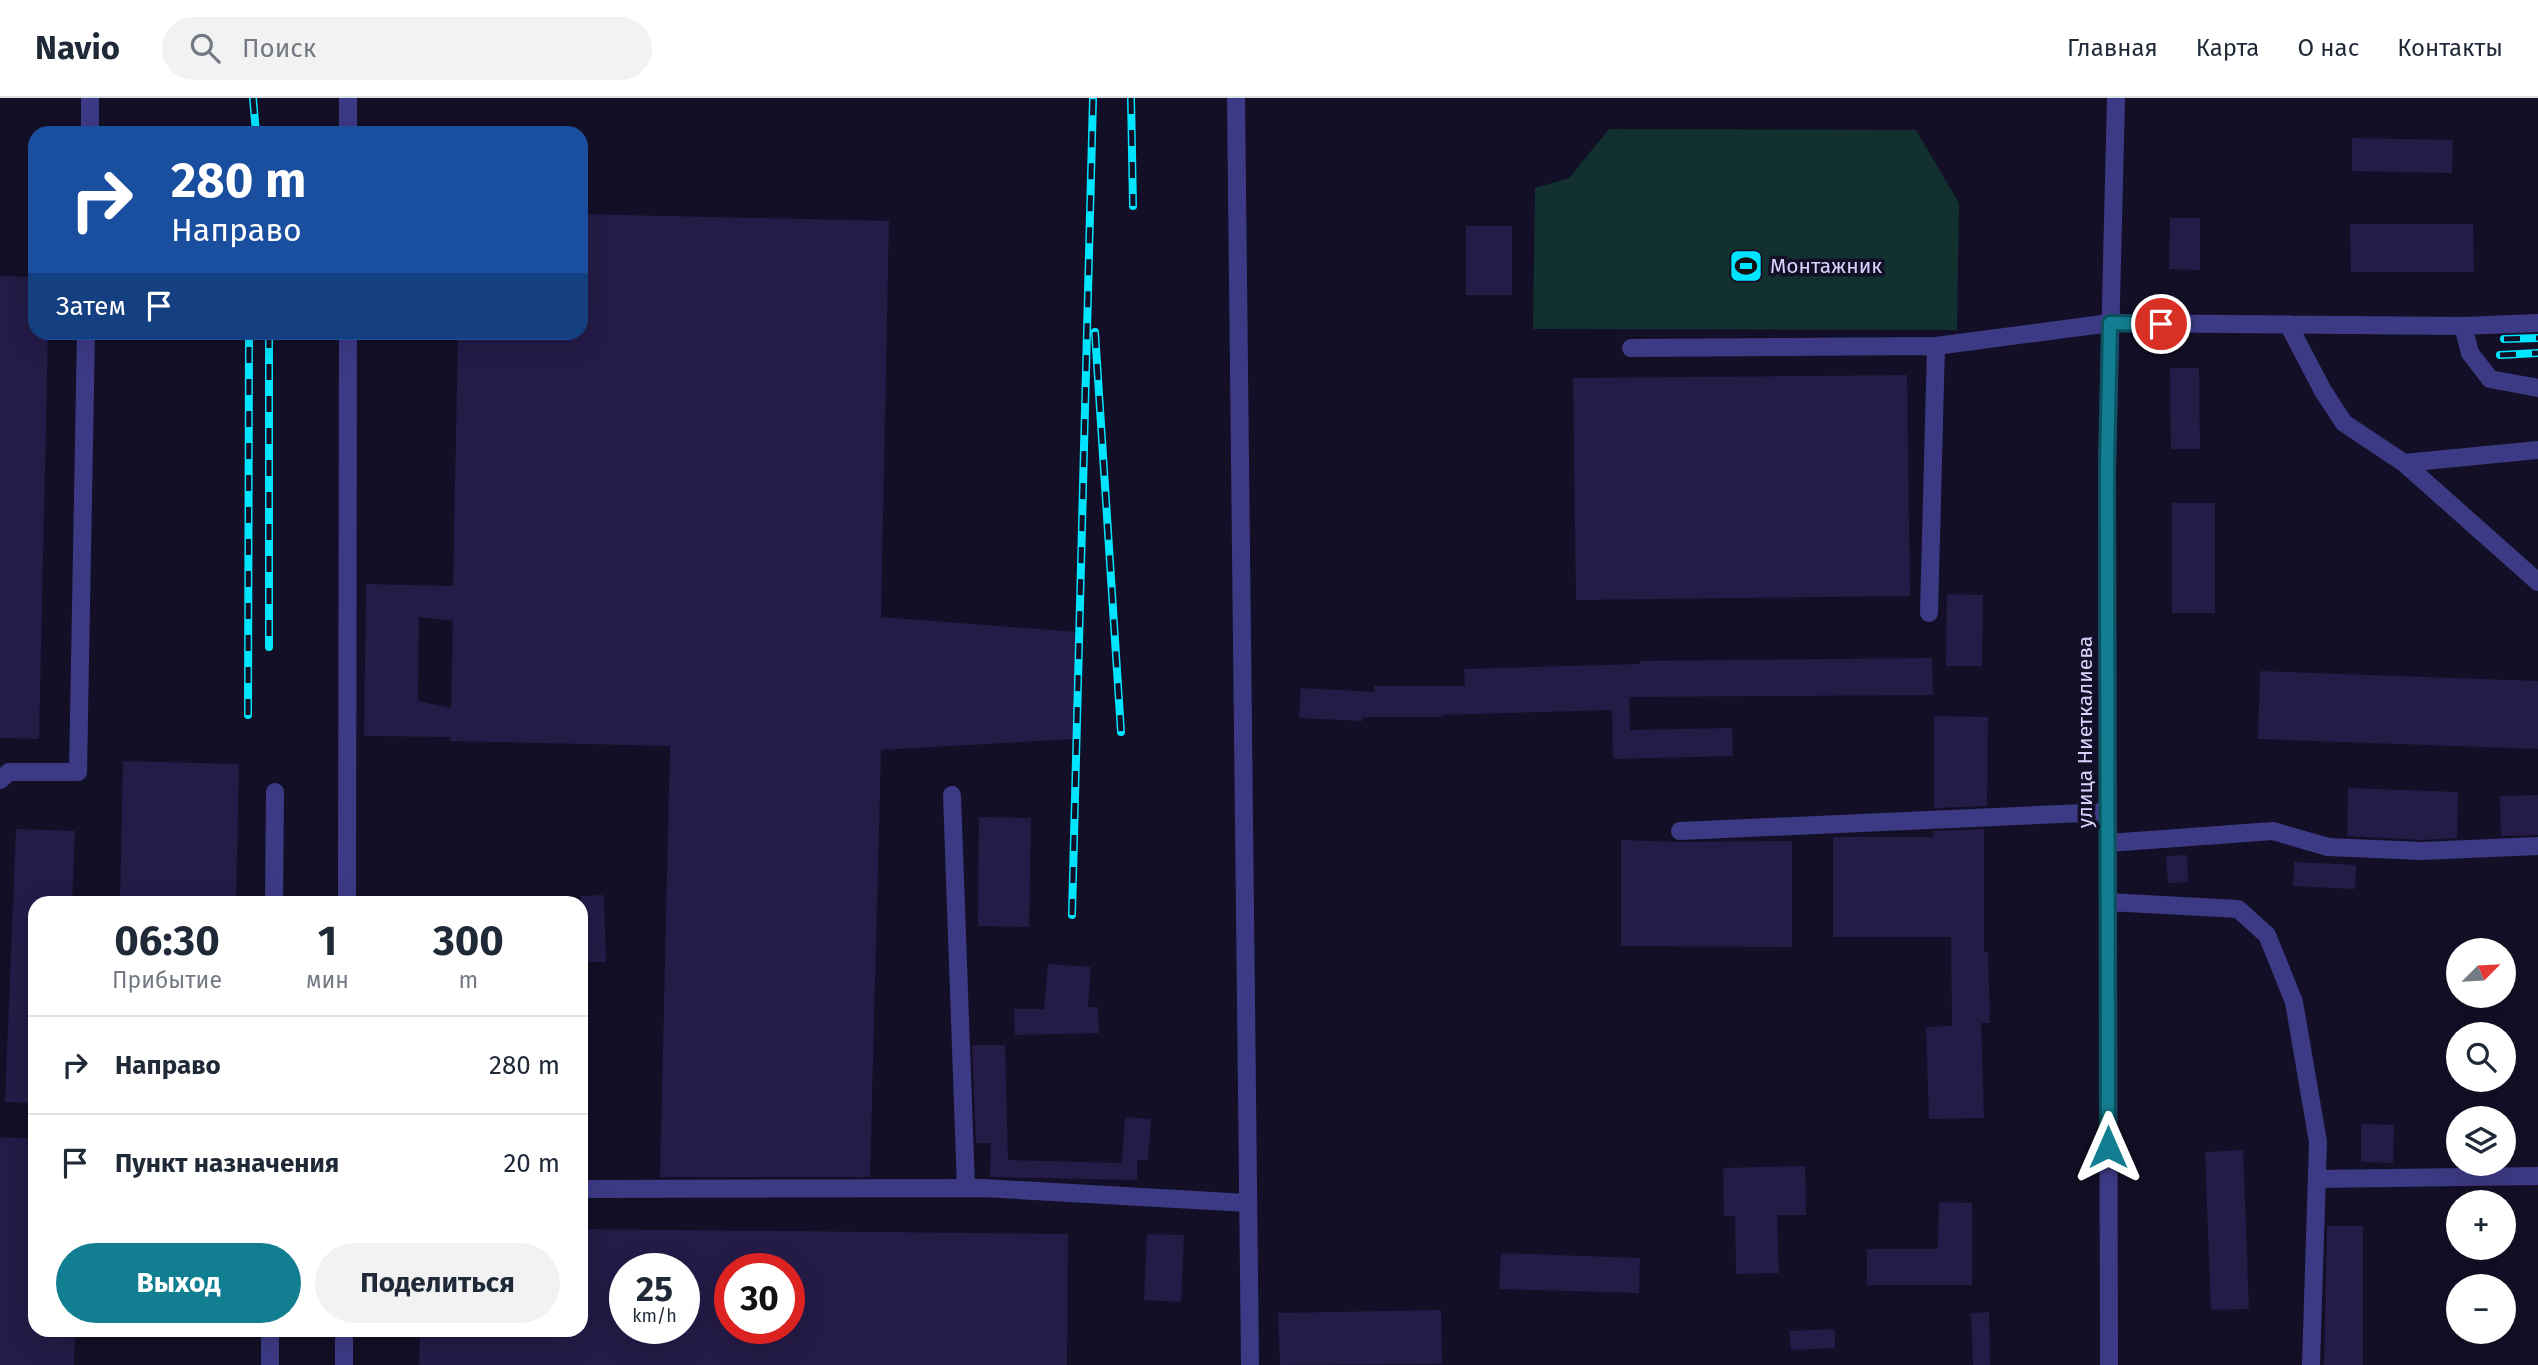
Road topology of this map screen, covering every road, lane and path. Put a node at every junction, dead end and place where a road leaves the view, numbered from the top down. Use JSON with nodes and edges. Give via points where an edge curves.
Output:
{"nodes":[{"id":1,"x":90,"y":98,"type":"edge"},
{"id":2,"x":348,"y":98,"type":"edge"},
{"id":3,"x":1236,"y":98,"type":"edge"},
{"id":4,"x":2116,"y":98,"type":"edge"},
{"id":5,"x":90,"y":126,"type":"edge"},
{"id":6,"x":348,"y":126,"type":"edge"},
{"id":7,"x":2110,"y":323,"type":"junction"},
{"id":8,"x":2538,"y":323,"type":"edge"},
{"id":9,"x":2288,"y":324,"type":"junction"},
{"id":10,"x":2463,"y":326,"type":"junction"},
{"id":11,"x":86,"y":340,"type":"edge"},
{"id":12,"x":348,"y":340,"type":"edge"},
{"id":13,"x":1936,"y":346,"type":"junction"},
{"id":14,"x":1631,"y":348,"type":"dead end"},
{"id":15,"x":2538,"y":388,"type":"edge"},
{"id":16,"x":2538,"y":450,"type":"edge"},
{"id":17,"x":2404,"y":463,"type":"junction"},
{"id":18,"x":2538,"y":582,"type":"edge"},
{"id":19,"x":1929,"y":613,"type":"dead end"},
{"id":20,"x":3,"y":774,"type":"edge"},
{"id":21,"x":275,"y":792,"type":"dead end"},
{"id":22,"x":952,"y":795,"type":"dead end"},
{"id":23,"x":2108,"y":812,"type":"junction"},
{"id":24,"x":1680,"y":831,"type":"dead end"},
{"id":25,"x":2108,"y":843,"type":"junction"},
{"id":26,"x":2538,"y":846,"type":"edge"},
{"id":27,"x":274,"y":896,"type":"edge"},
{"id":28,"x":347,"y":896,"type":"edge"},
{"id":29,"x":2108,"y":902,"type":"junction"},
{"id":30,"x":2537,"y":1176,"type":"edge"},
{"id":31,"x":2317,"y":1179,"type":"junction"},
{"id":32,"x":966,"y":1188,"type":"junction"},
{"id":33,"x":588,"y":1189,"type":"edge"},
{"id":34,"x":1247,"y":1203,"type":"junction"},
{"id":35,"x":270,"y":1337,"type":"edge"},
{"id":36,"x":344,"y":1337,"type":"edge"},
{"id":37,"x":270,"y":1365,"type":"edge"},
{"id":38,"x":344,"y":1365,"type":"edge"},
{"id":39,"x":1250,"y":1365,"type":"edge"},
{"id":40,"x":2109,"y":1365,"type":"edge"},
{"id":41,"x":2311,"y":1365,"type":"edge"}],
"edges":[{"from":1,"to":5,"type":"street"},
{"from":2,"to":6,"type":"street"},
{"from":3,"to":34,"type":"street"},
{"from":4,"to":7,"type":"street","name":"улица Ниеткалиева"},
{"from":7,"to":9,"type":"street"},
{"from":7,"to":13,"type":"street"},
{"from":7,"to":23,"type":"street","name":"улица Ниеткалиева"},
{"from":8,"to":10,"type":"street"},
{"from":9,"to":10,"type":"street"},
{"from":9,"to":17,"type":"street","via":[[2344,423]]},
{"from":10,"to":15,"type":"street","via":[[2470,353],[2490,379]]},
{"from":11,"to":20,"type":"street","via":[[78,772]]},
{"from":12,"to":28,"type":"street"},
{"from":13,"to":14,"type":"street"},
{"from":13,"to":19,"type":"street"},
{"from":16,"to":17,"type":"street"},
{"from":17,"to":18,"type":"street"},
{"from":21,"to":27,"type":"street"},
{"from":22,"to":32,"type":"street"},
{"from":23,"to":24,"type":"street"},
{"from":23,"to":25,"type":"street","name":"улица Ниеткалиева"},
{"from":25,"to":26,"type":"street","via":[[2273,831],[2328,847],[2422,851]]},
{"from":25,"to":29,"type":"street","name":"улица Ниеткалиева"},
{"from":29,"to":31,"type":"street","via":[[2238,909],[2267,935],[2294,1002],[2318,1142]]},
{"from":29,"to":40,"type":"street","name":"улица Ниеткалиева"},
{"from":30,"to":31,"type":"street"},
{"from":31,"to":41,"type":"street"},
{"from":32,"to":33,"type":"street"},
{"from":32,"to":34,"type":"street"},
{"from":34,"to":39,"type":"street"},
{"from":35,"to":37,"type":"street"},
{"from":36,"to":38,"type":"street"}]}
